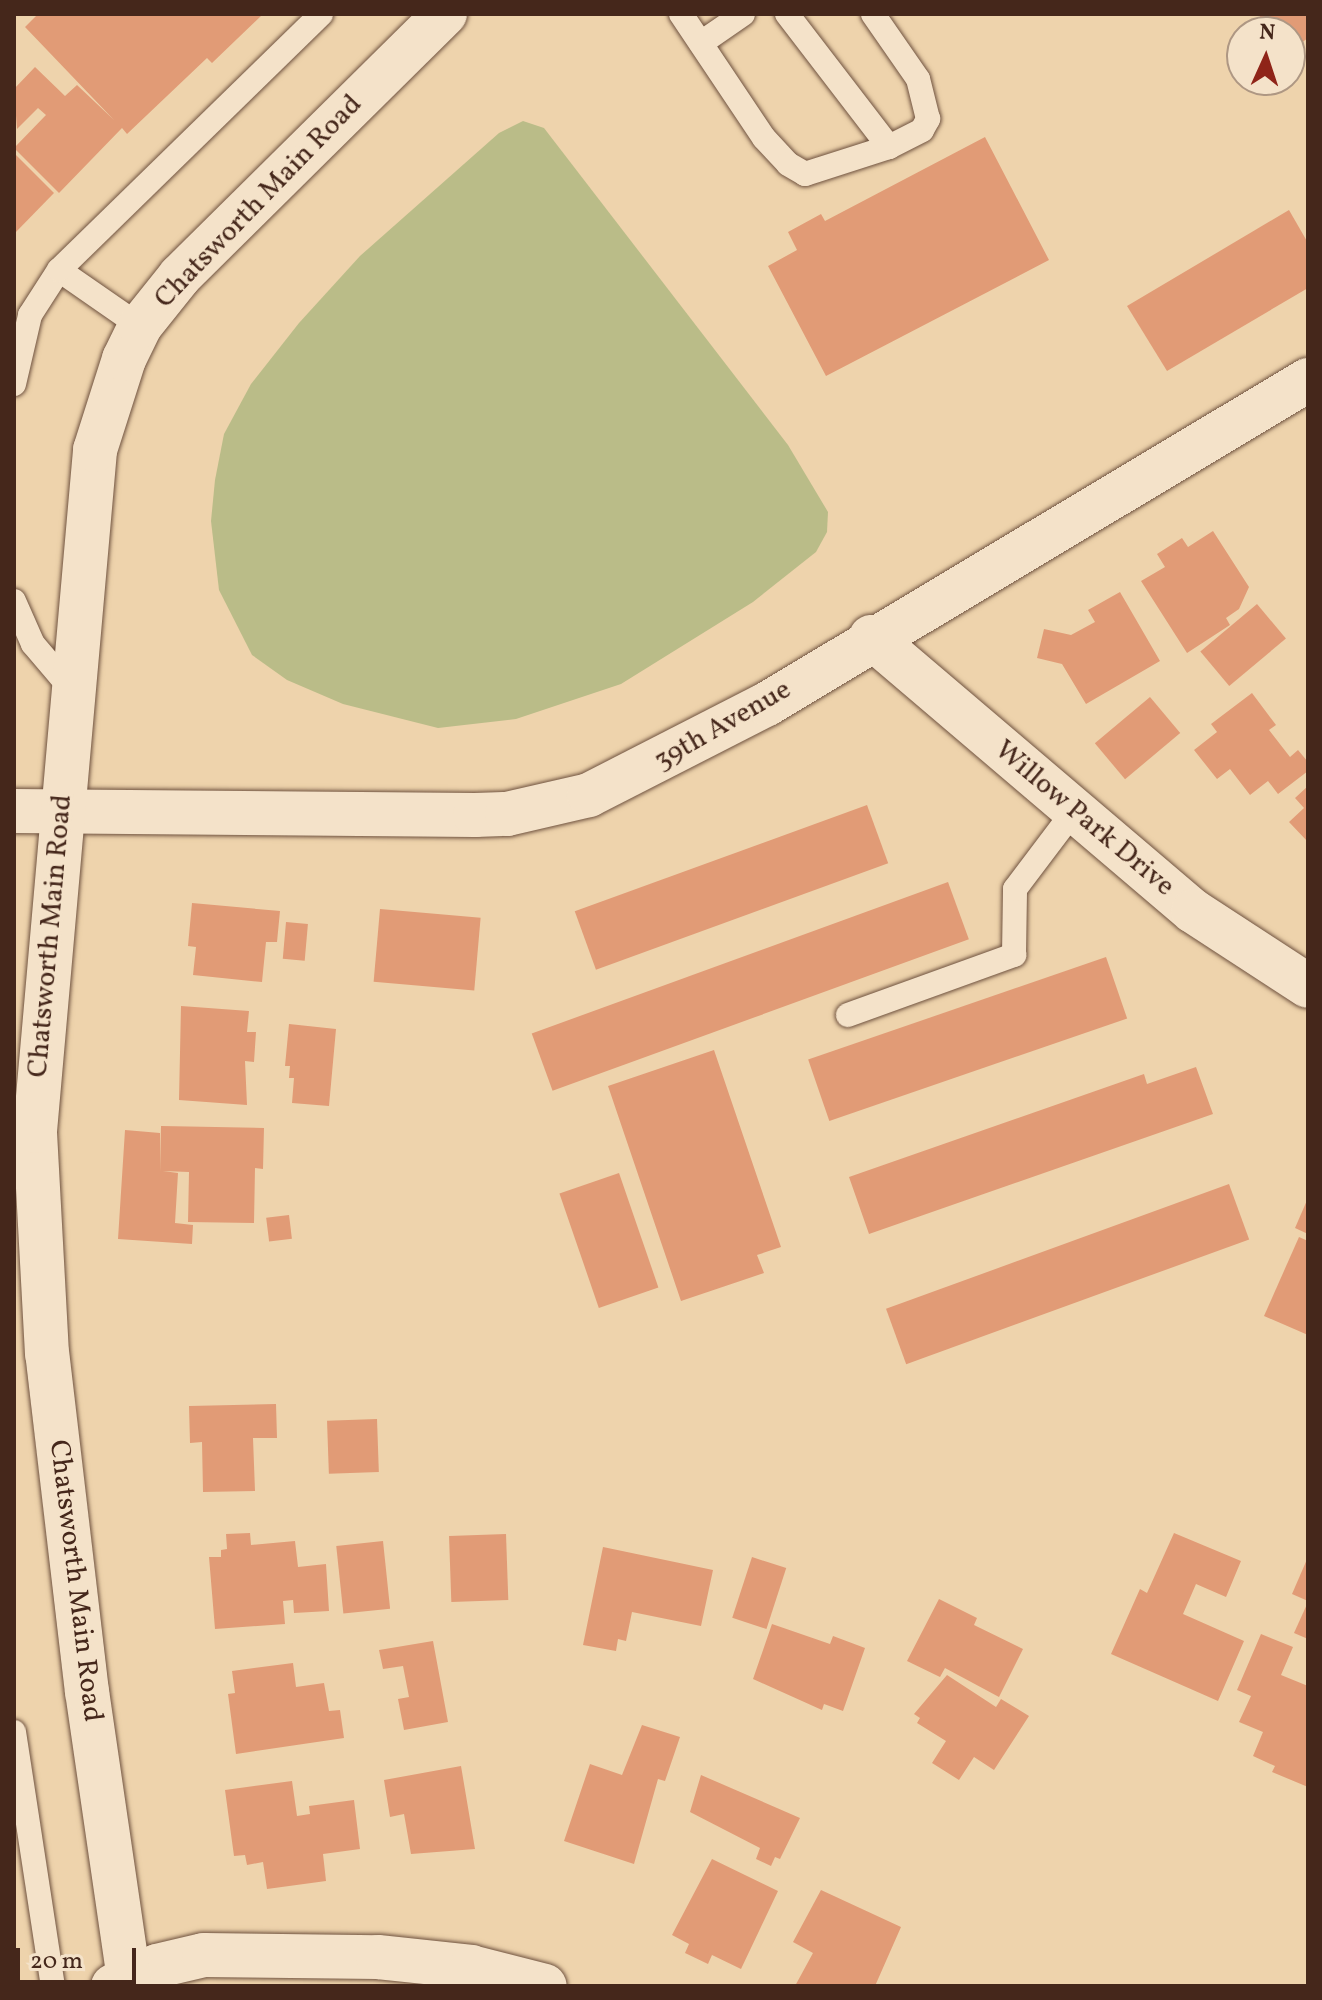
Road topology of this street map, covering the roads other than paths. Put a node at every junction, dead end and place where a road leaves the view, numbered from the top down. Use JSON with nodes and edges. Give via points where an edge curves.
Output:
{"nodes":[{"id":1,"x":321,"y":14,"type":"edge"},
{"id":2,"x":445,"y":14,"type":"edge"},
{"id":3,"x":681,"y":14,"type":"edge"},
{"id":4,"x":743,"y":14,"type":"edge"},
{"id":5,"x":787,"y":14,"type":"edge"},
{"id":6,"x":873,"y":14,"type":"edge"},
{"id":7,"x":701,"y":43,"type":"junction"},
{"id":8,"x":889,"y":147,"type":"junction"},
{"id":9,"x":59,"y":270,"type":"junction"},
{"id":10,"x":140,"y":326,"type":"junction"},
{"id":11,"x":1308,"y":380,"type":"edge"},
{"id":12,"x":14,"y":384,"type":"edge"},
{"id":13,"x":14,"y":601,"type":"edge"},
{"id":14,"x":871,"y":637,"type":"junction"},
{"id":15,"x":73,"y":691,"type":"junction"},
{"id":16,"x":14,"y":811,"type":"edge"},
{"id":17,"x":1074,"y":811,"type":"junction"},
{"id":18,"x":62,"y":814,"type":"junction"},
{"id":19,"x":1308,"y":986,"type":"edge"},
{"id":20,"x":848,"y":1015,"type":"dead end"},
{"id":21,"x":24,"y":1132,"type":"edge"},
{"id":22,"x":14,"y":1732,"type":"edge"},
{"id":23,"x":124,"y":1983,"type":"edge"},
{"id":24,"x":53,"y":1986,"type":"edge"},
{"id":25,"x":545,"y":1986,"type":"edge"}],
"edges":[{"from":1,"to":9,"type":"lane"},
{"from":2,"to":10,"type":"street","name":"Chatsworth Main Road","via":[[180,276]]},
{"from":3,"to":7,"type":"lane"},
{"from":4,"to":7,"type":"lane"},
{"from":5,"to":8,"type":"lane"},
{"from":6,"to":8,"type":"lane","via":[[927,101],[922,130]]},
{"from":7,"to":8,"type":"lane","via":[[764,138],[805,174]]},
{"from":9,"to":10,"type":"lane"},
{"from":9,"to":12,"type":"lane","via":[[30,315]]},
{"from":10,"to":15,"type":"street","name":"Chatsworth Main Road","via":[[111,388],[95,450]]},
{"from":11,"to":14,"type":"street","name":"39th Avenue"},
{"from":13,"to":15,"type":"lane","via":[[33,644]]},
{"from":14,"to":17,"type":"street","name":"Willow Park Drive"},
{"from":14,"to":18,"type":"street","name":"39th Avenue","via":[[767,704],[636,775],[556,805],[475,815]]},
{"from":15,"to":18,"type":"street","name":"Chatsworth Main Road"},
{"from":16,"to":18,"type":"street","name":"39th Avenue"},
{"from":17,"to":19,"type":"street","name":"Willow Park Drive","via":[[1193,911]]},
{"from":17,"to":20,"type":"lane","via":[[1015,889],[1014,955]]},
{"from":18,"to":21,"type":"street","name":"Chatsworth Main Road"},
{"from":21,"to":23,"type":"street","name":"Chatsworth Main Road"},
{"from":22,"to":24,"type":"lane"},
{"from":23,"to":25,"type":"street","via":[[204,1955],[378,1957],[471,1967]]}]}
